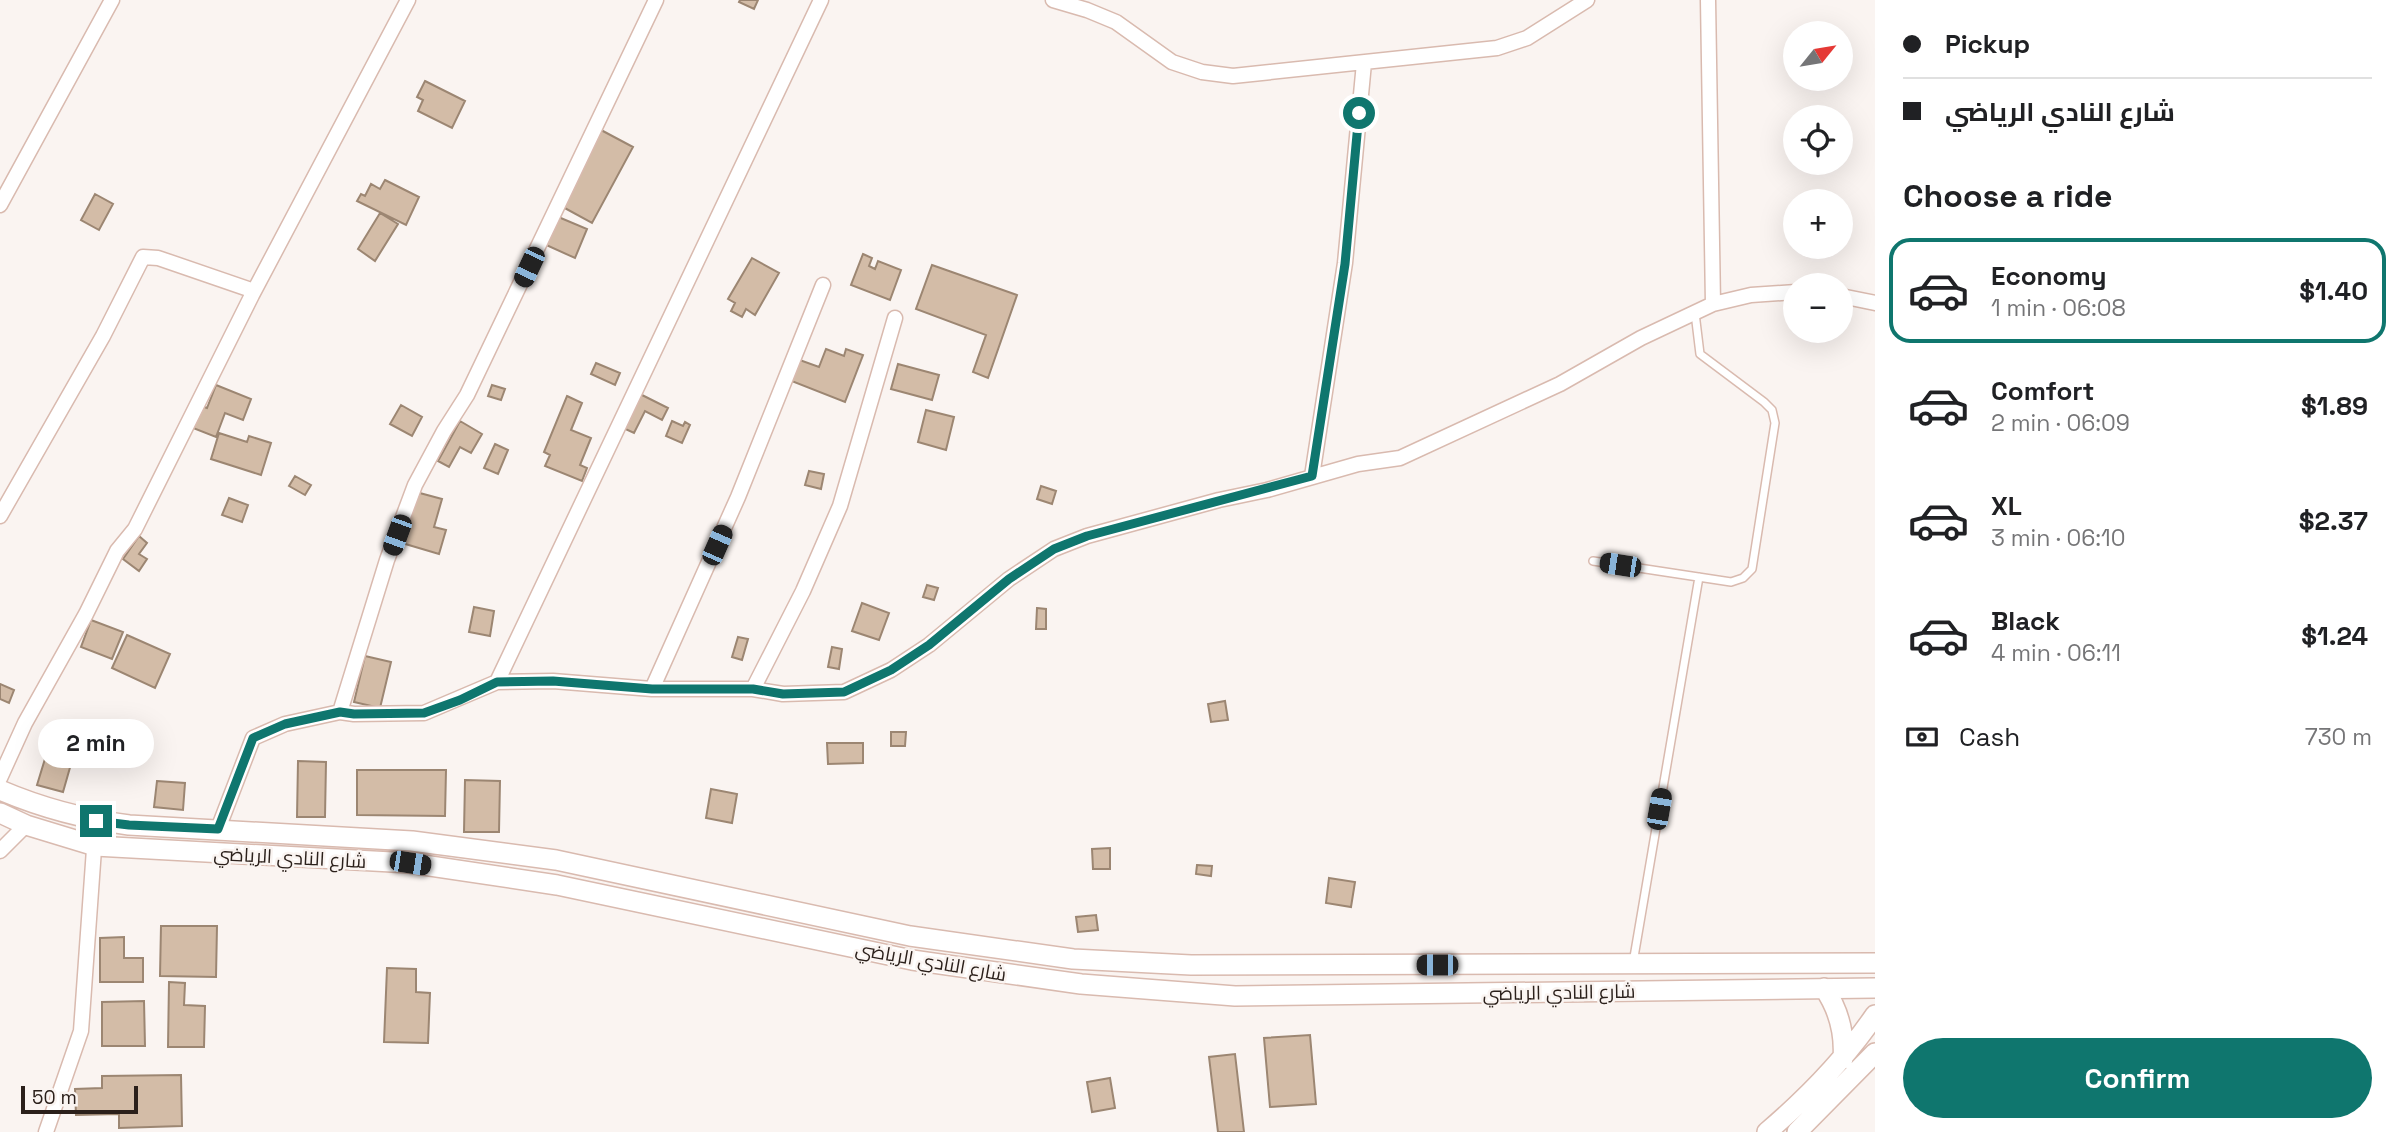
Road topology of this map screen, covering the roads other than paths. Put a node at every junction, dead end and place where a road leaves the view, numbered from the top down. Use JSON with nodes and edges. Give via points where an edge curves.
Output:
{"nodes":[{"id":1,"x":112,"y":0,"type":"edge"},
{"id":2,"x":408,"y":0,"type":"edge"},
{"id":3,"x":656,"y":0,"type":"edge"},
{"id":4,"x":821,"y":0,"type":"edge"},
{"id":5,"x":1053,"y":0,"type":"edge"},
{"id":6,"x":1587,"y":0,"type":"edge"},
{"id":7,"x":1708,"y":0,"type":"edge"},
{"id":8,"x":1088,"y":5,"type":"edge"},
{"id":9,"x":1364,"y":63,"type":"junction"},
{"id":10,"x":0,"y":205,"type":"edge"},
{"id":11,"x":823,"y":285,"type":"dead end"},
{"id":12,"x":254,"y":291,"type":"junction"},
{"id":13,"x":1783,"y":293,"type":"edge"},
{"id":14,"x":1853,"y":298,"type":"edge"},
{"id":15,"x":1875,"y":303,"type":"edge"},
{"id":16,"x":1713,"y":304,"type":"junction"},
{"id":17,"x":1695,"y":312,"type":"junction"},
{"id":18,"x":895,"y":317,"type":"dead end"},
{"id":19,"x":1312,"y":476,"type":"junction"},
{"id":20,"x":0,"y":516,"type":"edge"},
{"id":21,"x":1593,"y":561,"type":"dead end"},
{"id":22,"x":1699,"y":577,"type":"junction"},
{"id":23,"x":497,"y":682,"type":"junction"},
{"id":24,"x":652,"y":689,"type":"junction"},
{"id":25,"x":753,"y":689,"type":"junction"},
{"id":26,"x":340,"y":712,"type":"junction"},
{"id":27,"x":0,"y":778,"type":"edge"},
{"id":28,"x":0,"y":790,"type":"edge"},
{"id":29,"x":0,"y":813,"type":"edge"},
{"id":30,"x":96,"y":821,"type":"junction"},
{"id":31,"x":26,"y":825,"type":"junction"},
{"id":32,"x":218,"y":829,"type":"junction"},
{"id":33,"x":412,"y":841,"type":"junction"},
{"id":34,"x":95,"y":846,"type":"junction"},
{"id":35,"x":0,"y":851,"type":"edge"},
{"id":36,"x":410,"y":863,"type":"junction"},
{"id":37,"x":603,"y":871,"type":"junction"},
{"id":38,"x":597,"y":894,"type":"junction"},
{"id":39,"x":1875,"y":963,"type":"edge"},
{"id":40,"x":1627,"y":964,"type":"junction"},
{"id":41,"x":1385,"y":965,"type":"junction"},
{"id":42,"x":1824,"y":988,"type":"junction"},
{"id":43,"x":1875,"y":988,"type":"edge"},
{"id":44,"x":1623,"y":991,"type":"junction"},
{"id":45,"x":1388,"y":994,"type":"junction"},
{"id":46,"x":1875,"y":1015,"type":"edge"},
{"id":47,"x":1875,"y":1053,"type":"edge"},
{"id":48,"x":1843,"y":1059,"type":"junction"},
{"id":49,"x":46,"y":1132,"type":"edge"},
{"id":50,"x":1768,"y":1132,"type":"edge"},
{"id":51,"x":1797,"y":1132,"type":"edge"}],
"edges":[{"from":1,"to":10,"type":"street"},
{"from":2,"to":12,"type":"street"},
{"from":3,"to":26,"type":"street","via":[[473,384],[415,485]]},
{"from":4,"to":23,"type":"street"},
{"from":5,"to":8,"type":"street"},
{"from":6,"to":9,"type":"street","via":[[1527,38],[1497,48]]},
{"from":7,"to":16,"type":"street"},
{"from":8,"to":9,"type":"street","via":[[1172,62],[1202,72],[1233,76]]},
{"from":9,"to":19,"type":"street","via":[[1345,264]]},
{"from":11,"to":24,"type":"street","via":[[738,497]]},
{"from":12,"to":20,"type":"street","via":[[143,257]]},
{"from":12,"to":27,"type":"street","via":[[135,529],[117,551]]},
{"from":13,"to":16,"type":"street"},
{"from":14,"to":15,"type":"street"},
{"from":16,"to":17,"type":"street"},
{"from":17,"to":19,"type":"street","via":[[1560,384],[1400,458]]},
{"from":17,"to":22,"type":"lane","via":[[1700,354],[1764,402],[1775,423],[1752,569],[1744,579],[1731,582]]},
{"from":18,"to":25,"type":"street","via":[[840,506]]},
{"from":19,"to":25,"type":"street","via":[[1087,536],[1054,549],[920,651],[844,692],[783,694]]},
{"from":21,"to":22,"type":"lane"},
{"from":22,"to":40,"type":"lane"},
{"from":23,"to":24,"type":"street","via":[[553,681]]},
{"from":23,"to":26,"type":"street","via":[[424,713]]},
{"from":24,"to":25,"type":"street"},
{"from":26,"to":32,"type":"street","via":[[285,724],[253,738]]},
{"from":28,"to":30,"type":"main road","name":"شارع النادي الرياضي"},
{"from":29,"to":31,"type":"main road","name":"شارع النادي الرياضي"},
{"from":30,"to":32,"type":"main road","name":"شارع النادي الرياضي"},
{"from":30,"to":34,"type":"street"},
{"from":31,"to":34,"type":"main road","name":"شارع النادي الرياضي"},
{"from":31,"to":35,"type":"street"},
{"from":32,"to":33,"type":"main road","name":"شارع النادي الرياضي"},
{"from":33,"to":36,"type":"main road"},
{"from":33,"to":37,"type":"main road","name":"شارع النادي الرياضي","via":[[556,860]]},
{"from":34,"to":36,"type":"main road","name":"شارع النادي الرياضي"},
{"from":34,"to":49,"type":"street","via":[[81,1031]]},
{"from":36,"to":38,"type":"main road","name":"شارع النادي الرياضي"},
{"from":37,"to":38,"type":"main road"},
{"from":37,"to":41,"type":"main road","name":"شارع النادي الرياضي","via":[[910,936],[1014,952],[1191,965]]},
{"from":38,"to":45,"type":"main road","name":"شارع النادي الرياضي","via":[[912,960],[1056,981],[1235,996]]},
{"from":39,"to":40,"type":"main road","name":"شارع النادي الرياضي"},
{"from":40,"to":41,"type":"main road","name":"شارع النادي الرياضي"},
{"from":40,"to":44,"type":"main road"},
{"from":41,"to":45,"type":"main road"},
{"from":42,"to":43,"type":"main road","name":"شارع النادي الرياضي"},
{"from":42,"to":44,"type":"main road","name":"شارع النادي الرياضي"},
{"from":42,"to":48,"type":"main road","via":[[1841,1022]]},
{"from":44,"to":45,"type":"main road","name":"شارع النادي الرياضي"},
{"from":46,"to":48,"type":"main road"},
{"from":47,"to":51,"type":"main road"},
{"from":48,"to":50,"type":"main road"}]}
